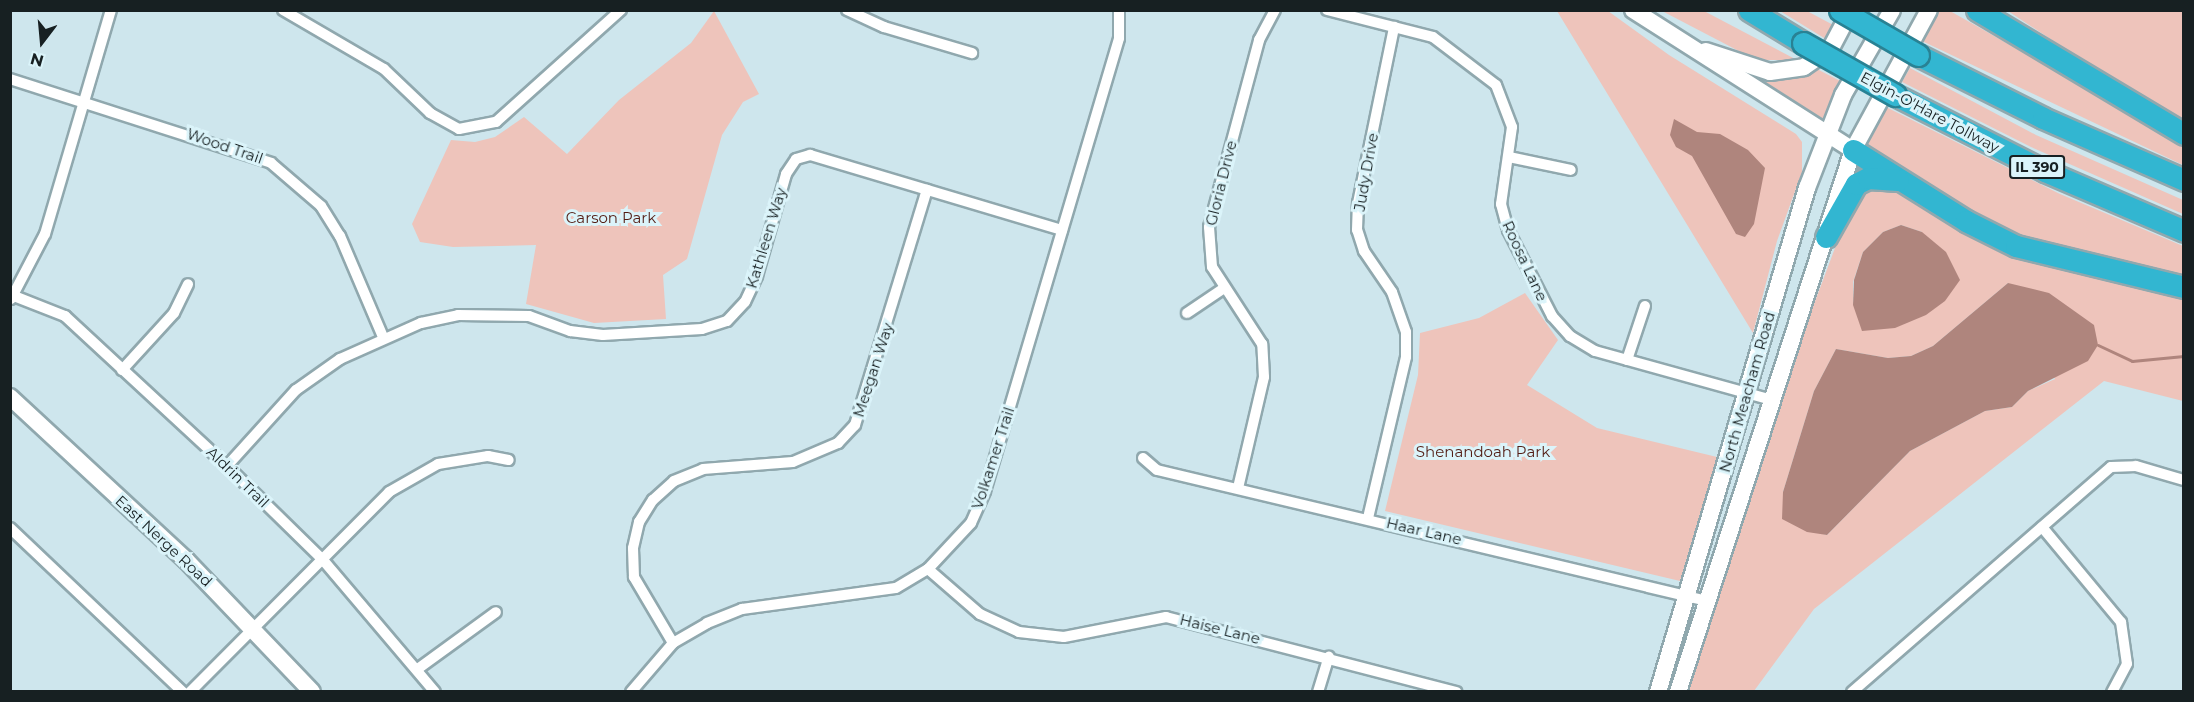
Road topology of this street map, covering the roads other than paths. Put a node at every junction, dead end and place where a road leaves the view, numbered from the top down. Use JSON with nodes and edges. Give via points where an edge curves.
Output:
{"nodes":[{"id":1,"x":111,"y":10,"type":"edge"},
{"id":2,"x":283,"y":10,"type":"edge"},
{"id":3,"x":621,"y":10,"type":"edge"},
{"id":4,"x":847,"y":10,"type":"edge"},
{"id":5,"x":1119,"y":10,"type":"edge"},
{"id":6,"x":1275,"y":10,"type":"edge"},
{"id":7,"x":1327,"y":10,"type":"edge"},
{"id":8,"x":1633,"y":10,"type":"edge"},
{"id":9,"x":1749,"y":10,"type":"edge"},
{"id":10,"x":1840,"y":10,"type":"edge"},
{"id":11,"x":1851,"y":10,"type":"edge"},
{"id":12,"x":1892,"y":10,"type":"edge"},
{"id":13,"x":1929,"y":10,"type":"edge"},
{"id":14,"x":1977,"y":10,"type":"edge"},
{"id":15,"x":1989,"y":10,"type":"edge"},
{"id":16,"x":1394,"y":27,"type":"junction"},
{"id":17,"x":2006,"y":28,"type":"junction"},
{"id":18,"x":1680,"y":42,"type":"junction"},
{"id":19,"x":972,"y":53,"type":"dead end"},
{"id":20,"x":10,"y":79,"type":"edge"},
{"id":21,"x":84,"y":101,"type":"junction"},
{"id":22,"x":1826,"y":134,"type":"junction"},
{"id":23,"x":2184,"y":134,"type":"edge"},
{"id":24,"x":1853,"y":150,"type":"junction"},
{"id":25,"x":1509,"y":157,"type":"junction"},
{"id":26,"x":1571,"y":170,"type":"dead end"},
{"id":27,"x":2184,"y":180,"type":"edge"},
{"id":28,"x":1902,"y":181,"type":"junction"},
{"id":29,"x":927,"y":190,"type":"junction"},
{"id":30,"x":1062,"y":230,"type":"junction"},
{"id":31,"x":2184,"y":231,"type":"edge"},
{"id":32,"x":1826,"y":237,"type":"junction"},
{"id":33,"x":188,"y":284,"type":"dead end"},
{"id":34,"x":2184,"y":287,"type":"edge"},
{"id":35,"x":1224,"y":288,"type":"junction"},
{"id":36,"x":12,"y":298,"type":"edge"},
{"id":37,"x":1645,"y":306,"type":"dead end"},
{"id":38,"x":1187,"y":313,"type":"dead end"},
{"id":39,"x":383,"y":337,"type":"junction"},
{"id":40,"x":1627,"y":360,"type":"junction"},
{"id":41,"x":122,"y":369,"type":"junction"},
{"id":42,"x":1746,"y":395,"type":"junction"},
{"id":43,"x":10,"y":397,"type":"edge"},
{"id":44,"x":1772,"y":400,"type":"junction"},
{"id":45,"x":1143,"y":458,"type":"dead end"},
{"id":46,"x":509,"y":460,"type":"dead end"},
{"id":47,"x":227,"y":466,"type":"junction"},
{"id":48,"x":2184,"y":480,"type":"edge"},
{"id":49,"x":1238,"y":488,"type":"junction"},
{"id":50,"x":1368,"y":518,"type":"junction"},
{"id":51,"x":2042,"y":527,"type":"junction"},
{"id":52,"x":10,"y":528,"type":"edge"},
{"id":53,"x":323,"y":560,"type":"junction"},
{"id":54,"x":928,"y":569,"type":"junction"},
{"id":55,"x":1687,"y":596,"type":"junction"},
{"id":56,"x":1707,"y":601,"type":"junction"},
{"id":57,"x":496,"y":612,"type":"dead end"},
{"id":58,"x":255,"y":628,"type":"junction"},
{"id":59,"x":673,"y":643,"type":"junction"},
{"id":60,"x":1329,"y":657,"type":"junction"},
{"id":61,"x":419,"y":668,"type":"junction"},
{"id":62,"x":183,"y":692,"type":"edge"},
{"id":63,"x":190,"y":692,"type":"edge"},
{"id":64,"x":312,"y":692,"type":"edge"},
{"id":65,"x":435,"y":692,"type":"edge"},
{"id":66,"x":631,"y":692,"type":"edge"},
{"id":67,"x":1318,"y":692,"type":"edge"},
{"id":68,"x":1456,"y":692,"type":"edge"},
{"id":69,"x":1658,"y":692,"type":"edge"},
{"id":70,"x":1678,"y":692,"type":"edge"},
{"id":71,"x":1852,"y":692,"type":"edge"},
{"id":72,"x":2112,"y":692,"type":"edge"}],
"edges":[{"from":1,"to":21,"type":"street"},
{"from":2,"to":3,"type":"street","via":[[384,69],[430,113],[459,129],[496,122]]},
{"from":4,"to":19,"type":"street","via":[[884,27]]},
{"from":5,"to":30,"type":"street","name":"Volkamer Trail","via":[[1119,38]]},
{"from":6,"to":35,"type":"street","name":"Gloria Drive","via":[[1259,40],[1209,227],[1212,267]]},
{"from":7,"to":16,"type":"street","name":"Roosa Lane"},
{"from":8,"to":18,"type":"main road"},
{"from":9,"to":31,"type":"highway","name":"Elgin-O'Hare Tollway","number":"IL 390","bridge":true,"via":[[1894,95],[2045,171]]},
{"from":10,"to":27,"type":"highway","bridge":true,"via":[[1918,55],[2043,118]]},
{"from":11,"to":18,"type":"main road","via":[[1831,48],[1819,60],[1790,71],[1751,67]]},
{"from":12,"to":22,"type":"main road","name":"North Meacham Road","via":[[1843,95]]},
{"from":13,"to":24,"type":"main road","name":"North Meacham Road"},
{"from":14,"to":17,"type":"highway"},
{"from":15,"to":17,"type":"highway"},
{"from":16,"to":25,"type":"street","name":"Roosa Lane","via":[[1433,37],[1496,85],[1512,127]]},
{"from":16,"to":50,"type":"street","name":"Judy Drive","via":[[1358,203],[1358,230],[1364,251],[1392,292],[1406,332],[1406,357]]},
{"from":17,"to":23,"type":"highway"},
{"from":18,"to":22,"type":"main road"},
{"from":20,"to":21,"type":"street","name":"Wood Trail"},
{"from":21,"to":36,"type":"street","via":[[45,234]]},
{"from":21,"to":39,"type":"street","name":"Wood Trail","via":[[247,151],[301,185],[340,236]]},
{"from":22,"to":24,"type":"main road"},
{"from":22,"to":42,"type":"main road","name":"North Meacham Road"},
{"from":24,"to":28,"type":"highway"},
{"from":24,"to":32,"type":"main road","name":"North Meacham Road"},
{"from":25,"to":26,"type":"street"},
{"from":25,"to":40,"type":"street","name":"Roosa Lane","via":[[1503,213],[1552,316],[1570,336],[1595,351]]},
{"from":28,"to":32,"type":"highway","via":[[1868,178],[1856,184]]},
{"from":28,"to":34,"type":"highway","via":[[2016,246]]},
{"from":29,"to":30,"type":"street","name":"Kathleen Way"},
{"from":29,"to":39,"type":"street","name":"Kathleen Way","via":[[810,155],[796,159],[786,174],[745,303],[727,321],[702,329],[603,335],[570,331],[529,316],[493,314],[448,317]]},
{"from":29,"to":59,"type":"street","name":"Meegan Way","via":[[855,425],[838,443],[793,462],[703,469],[674,481],[652,500],[639,522],[633,548],[634,577]]},
{"from":30,"to":54,"type":"street","name":"Volkamer Trail","via":[[985,491],[955,545]]},
{"from":32,"to":44,"type":"main road","name":"North Meacham Road"},
{"from":33,"to":41,"type":"street","via":[[174,313]]},
{"from":35,"to":38,"type":"street"},
{"from":35,"to":49,"type":"street","name":"Gloria Drive","via":[[1262,344],[1264,377]]},
{"from":36,"to":41,"type":"street","name":"Aldrin Trail","via":[[65,316]]},
{"from":37,"to":40,"type":"street"},
{"from":39,"to":47,"type":"street","name":"Kathleen Way","via":[[339,359],[296,390]]},
{"from":40,"to":42,"type":"street","name":"Roosa Lane"},
{"from":41,"to":47,"type":"street","name":"Aldrin Trail"},
{"from":42,"to":44,"type":"street","name":"Roosa Lane"},
{"from":42,"to":55,"type":"main road","name":"North Meacham Road"},
{"from":43,"to":58,"type":"main road","name":"East Nerge Road"},
{"from":44,"to":56,"type":"main road","name":"North Meacham Road"},
{"from":45,"to":49,"type":"street","name":"Haar Lane","via":[[1157,470]]},
{"from":46,"to":53,"type":"street","via":[[488,456],[438,464],[389,492]]},
{"from":47,"to":53,"type":"street","name":"Aldrin Trail"},
{"from":48,"to":51,"type":"street","via":[[2136,466],[2111,467]]},
{"from":49,"to":50,"type":"street","name":"Haar Lane"},
{"from":50,"to":55,"type":"street","name":"Haar Lane"},
{"from":51,"to":71,"type":"street"},
{"from":51,"to":72,"type":"street","via":[[2121,622],[2127,664]]},
{"from":52,"to":62,"type":"street"},
{"from":53,"to":58,"type":"street"},
{"from":53,"to":61,"type":"street","name":"Aldrin Trail"},
{"from":54,"to":59,"type":"street","name":"Volkamer Trail","via":[[896,588],[742,609]]},
{"from":54,"to":60,"type":"street","name":"Haise Lane","via":[[980,614],[1019,632],[1064,637],[1166,617]]},
{"from":55,"to":56,"type":"street","name":"Haar Lane"},
{"from":55,"to":69,"type":"main road","name":"North Meacham Road"},
{"from":56,"to":70,"type":"main road","name":"North Meacham Road"},
{"from":57,"to":61,"type":"street"},
{"from":58,"to":63,"type":"street"},
{"from":58,"to":64,"type":"main road","name":"East Nerge Road"},
{"from":59,"to":66,"type":"street","name":"Volkamer Trail"},
{"from":60,"to":67,"type":"street"},
{"from":60,"to":68,"type":"street","name":"Haise Lane"},
{"from":61,"to":65,"type":"street","name":"Aldrin Trail"}]}
